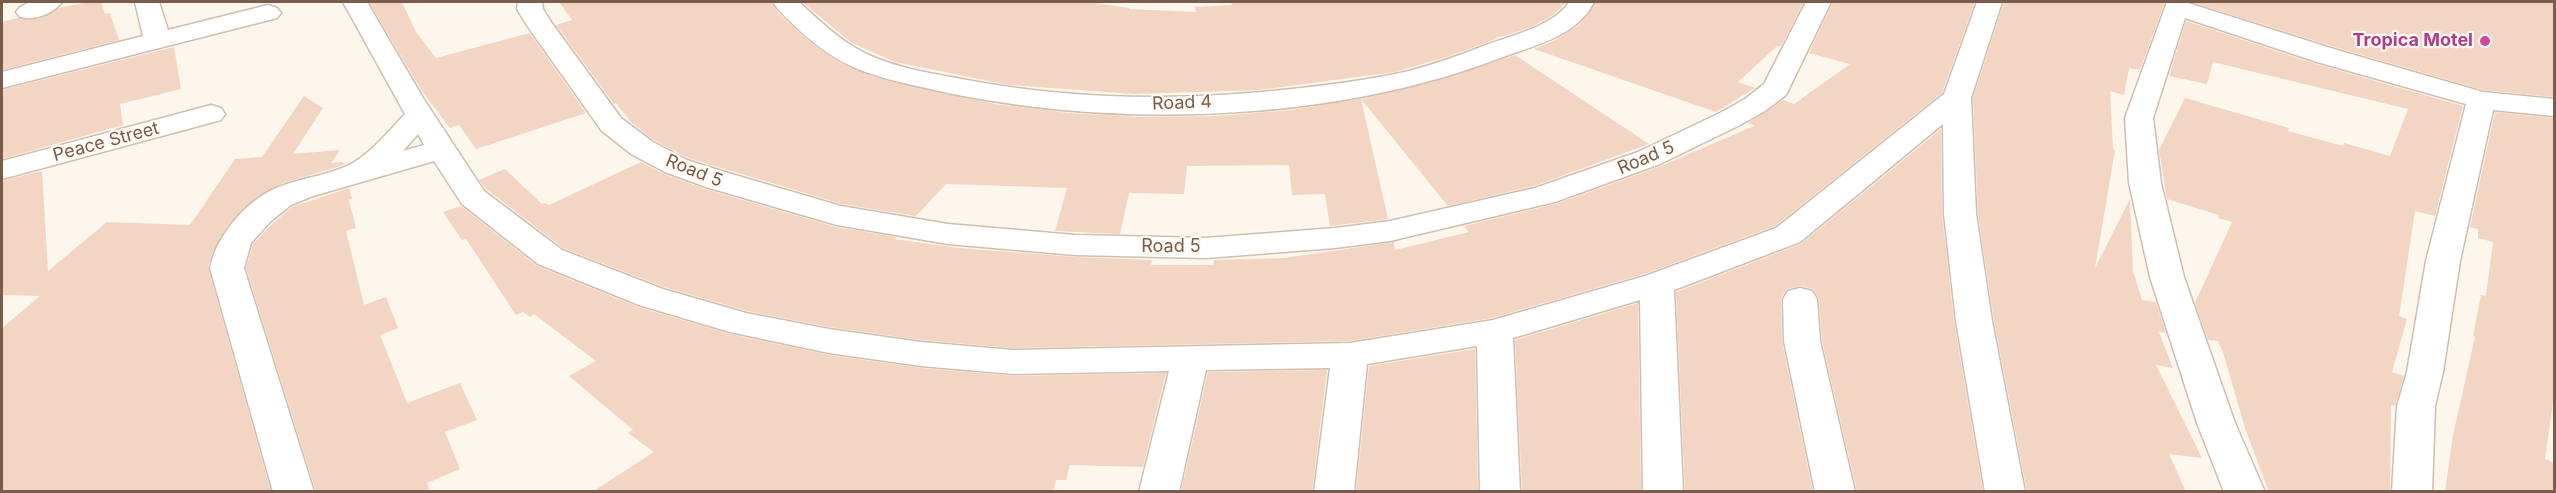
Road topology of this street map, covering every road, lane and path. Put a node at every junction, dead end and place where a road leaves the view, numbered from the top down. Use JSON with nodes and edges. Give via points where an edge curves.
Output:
{"nodes":[{"id":1,"x":147,"y":2,"type":"edge"},
{"id":2,"x":355,"y":2,"type":"edge"},
{"id":3,"x":530,"y":2,"type":"edge"},
{"id":4,"x":785,"y":2,"type":"edge"},
{"id":5,"x":1818,"y":2,"type":"edge"},
{"id":6,"x":1990,"y":2,"type":"edge"},
{"id":7,"x":1572,"y":4,"type":"edge"},
{"id":8,"x":2169,"y":4,"type":"edge"},
{"id":9,"x":268,"y":13,"type":"dead end"},
{"id":10,"x":158,"y":41,"type":"junction"},
{"id":11,"x":2,"y":80,"type":"edge"},
{"id":12,"x":1958,"y":98,"type":"junction"},
{"id":13,"x":2481,"y":100,"type":"junction"},
{"id":14,"x":2554,"y":107,"type":"edge"},
{"id":15,"x":211,"y":114,"type":"dead end"},
{"id":16,"x":420,"y":114,"type":"junction"},
{"id":17,"x":442,"y":149,"type":"junction"},
{"id":18,"x":2,"y":170,"type":"edge"},
{"id":19,"x":353,"y":175,"type":"junction"},
{"id":20,"x":1658,"y":284,"type":"junction"},
{"id":21,"x":1800,"y":299,"type":"dead end"},
{"id":22,"x":1495,"y":331,"type":"junction"},
{"id":23,"x":1350,"y":356,"type":"junction"},
{"id":24,"x":1190,"y":359,"type":"junction"},
{"id":25,"x":294,"y":492,"type":"edge"},
{"id":26,"x":1159,"y":492,"type":"edge"},
{"id":27,"x":1334,"y":492,"type":"edge"},
{"id":28,"x":1500,"y":492,"type":"edge"},
{"id":29,"x":1662,"y":492,"type":"edge"},
{"id":30,"x":1835,"y":492,"type":"edge"},
{"id":31,"x":2005,"y":492,"type":"edge"},
{"id":32,"x":2245,"y":492,"type":"edge"},
{"id":33,"x":2412,"y":492,"type":"edge"}],
"edges":[{"from":1,"to":10,"type":"street"},
{"from":2,"to":16,"type":"street"},
{"from":3,"to":5,"type":"street","name":"Road 5","via":[[538,24],[611,124],[676,166],[780,200],[898,227],[1012,241],[1186,248],[1390,231],[1544,195],[1650,158],[1730,119],[1776,89]]},
{"from":4,"to":7,"type":"street","name":"Road 4","via":[[833,45],[880,68],[997,94],[1111,104],[1283,98],[1386,84],[1509,47],[1574,15]]},
{"from":6,"to":12,"type":"street"},
{"from":8,"to":13,"type":"street","via":[[2327,56]]},
{"from":8,"to":32,"type":"street","via":[[2139,118],[2145,183],[2167,277],[2216,423]]},
{"from":9,"to":10,"type":"street"},
{"from":10,"to":11,"type":"street"},
{"from":12,"to":20,"type":"street","via":[[1788,235]]},
{"from":12,"to":31,"type":"street","via":[[1960,214],[1974,321]]},
{"from":13,"to":14,"type":"street"},
{"from":13,"to":33,"type":"street","via":[[2443,261],[2416,406]]},
{"from":15,"to":18,"type":"street","name":"Peace Street"},
{"from":16,"to":17,"type":"street"},
{"from":16,"to":19,"type":"street","via":[[373,163]]},
{"from":17,"to":19,"type":"street"},
{"from":17,"to":24,"type":"street","via":[[473,197],[550,257],[651,297],[743,324],[921,354],[1013,362]]},
{"from":19,"to":25,"type":"street","via":[[275,202],[238,238],[226,268]]},
{"from":20,"to":22,"type":"street"},
{"from":20,"to":29,"type":"street"},
{"from":21,"to":30,"type":"street","via":[[1802,341]]},
{"from":22,"to":23,"type":"street"},
{"from":22,"to":28,"type":"street"},
{"from":23,"to":24,"type":"street"},
{"from":23,"to":27,"type":"street"},
{"from":24,"to":26,"type":"street"}]}
